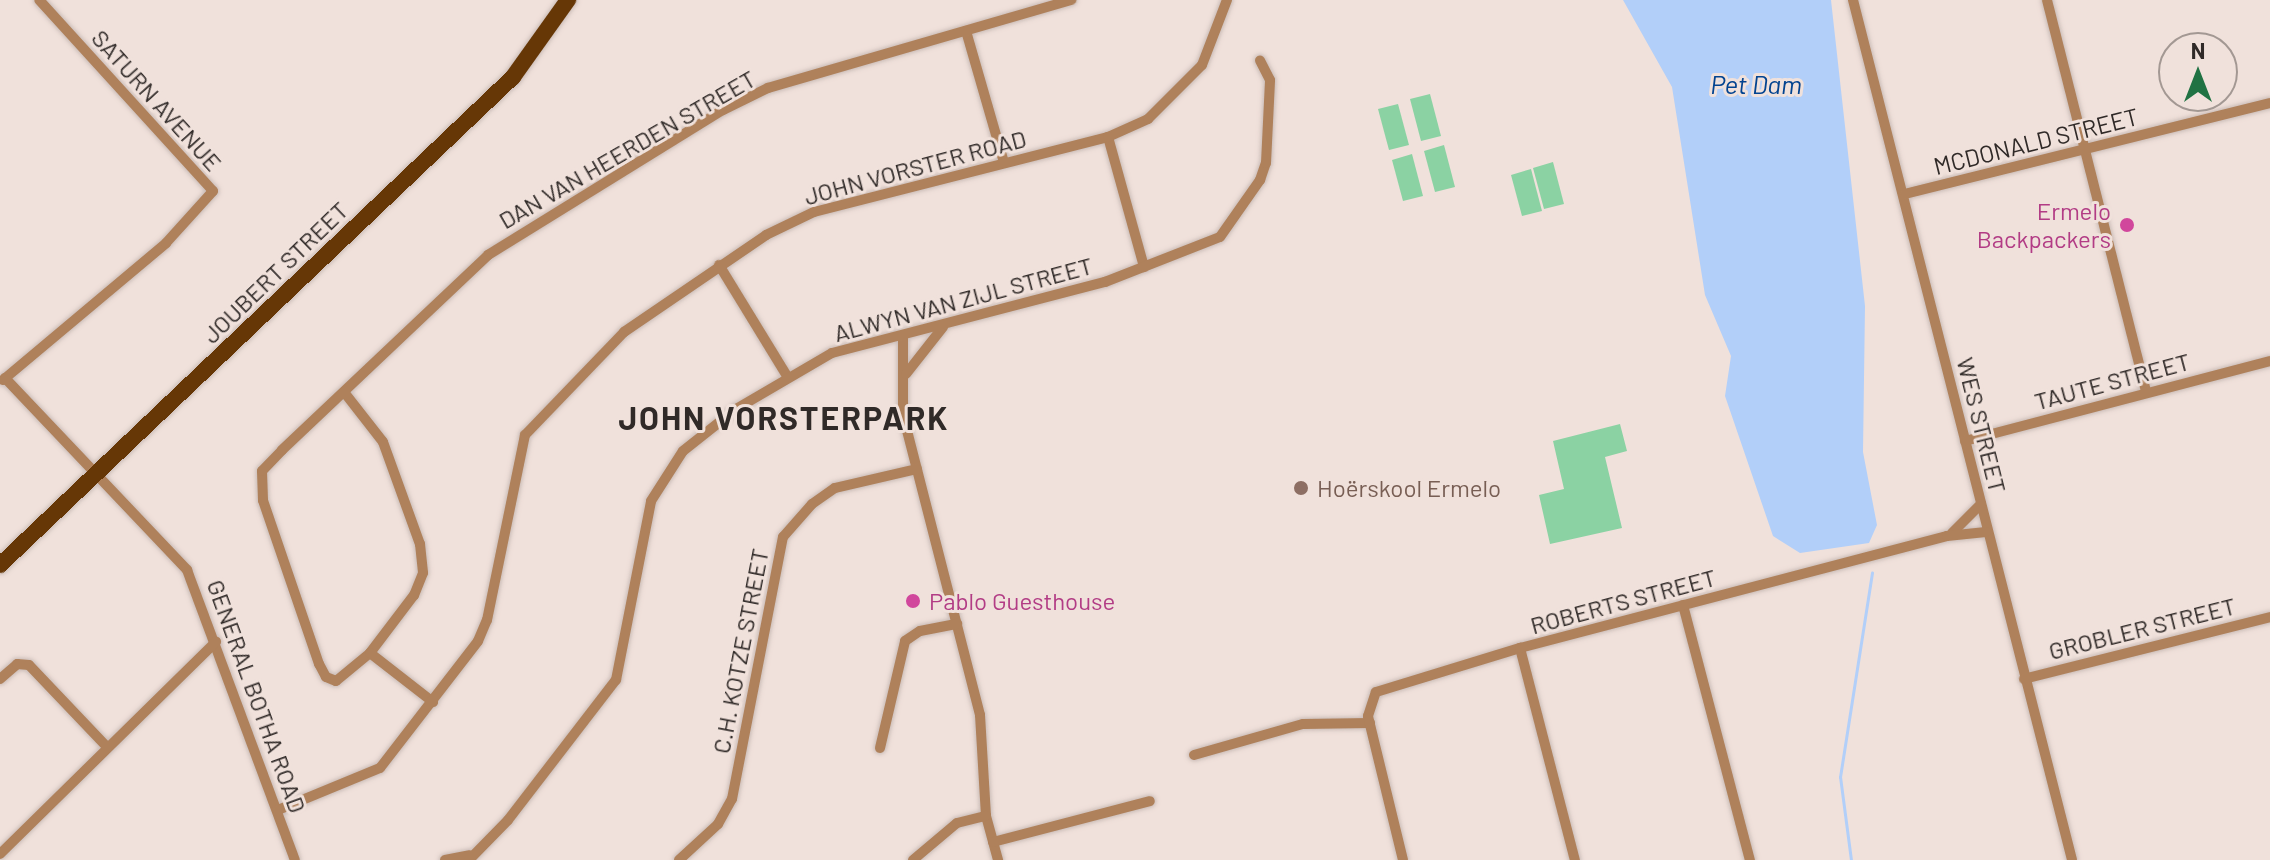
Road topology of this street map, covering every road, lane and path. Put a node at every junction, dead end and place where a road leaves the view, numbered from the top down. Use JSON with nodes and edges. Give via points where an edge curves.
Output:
{"nodes":[{"id":1,"x":39,"y":0,"type":"edge"},
{"id":2,"x":568,"y":0,"type":"edge"},
{"id":3,"x":1071,"y":0,"type":"edge"},
{"id":4,"x":1227,"y":0,"type":"edge"},
{"id":5,"x":1853,"y":0,"type":"edge"},
{"id":6,"x":2047,"y":0,"type":"edge"},
{"id":7,"x":966,"y":31,"type":"junction"},
{"id":8,"x":1260,"y":60,"type":"dead end"},
{"id":9,"x":2270,"y":103,"type":"edge"},
{"id":10,"x":1108,"y":137,"type":"junction"},
{"id":11,"x":2086,"y":149,"type":"junction"},
{"id":12,"x":1004,"y":163,"type":"junction"},
{"id":13,"x":1905,"y":194,"type":"junction"},
{"id":14,"x":719,"y":265,"type":"junction"},
{"id":15,"x":1144,"y":267,"type":"junction"},
{"id":16,"x":944,"y":326,"type":"junction"},
{"id":17,"x":903,"y":336,"type":"junction"},
{"id":18,"x":2270,"y":361,"type":"edge"},
{"id":19,"x":906,"y":375,"type":"junction"},
{"id":20,"x":787,"y":376,"type":"junction"},
{"id":21,"x":2,"y":380,"type":"edge"},
{"id":22,"x":344,"y":392,"type":"junction"},
{"id":23,"x":2146,"y":392,"type":"junction"},
{"id":24,"x":1965,"y":441,"type":"junction"},
{"id":25,"x":917,"y":469,"type":"junction"},
{"id":26,"x":96,"y":476,"type":"junction"},
{"id":27,"x":1981,"y":504,"type":"junction"},
{"id":28,"x":1986,"y":532,"type":"junction"},
{"id":29,"x":1947,"y":536,"type":"junction"},
{"id":30,"x":0,"y":565,"type":"edge"},
{"id":31,"x":1683,"y":605,"type":"junction"},
{"id":32,"x":2270,"y":617,"type":"edge"},
{"id":33,"x":957,"y":624,"type":"junction"},
{"id":34,"x":216,"y":642,"type":"junction"},
{"id":35,"x":1520,"y":648,"type":"junction"},
{"id":36,"x":370,"y":653,"type":"junction"},
{"id":37,"x":0,"y":679,"type":"edge"},
{"id":38,"x":2024,"y":679,"type":"junction"},
{"id":39,"x":433,"y":702,"type":"junction"},
{"id":40,"x":1370,"y":723,"type":"junction"},
{"id":41,"x":107,"y":747,"type":"junction"},
{"id":42,"x":880,"y":748,"type":"dead end"},
{"id":43,"x":1194,"y":755,"type":"dead end"},
{"id":44,"x":1150,"y":801,"type":"dead end"},
{"id":45,"x":278,"y":810,"type":"junction"},
{"id":46,"x":986,"y":816,"type":"junction"},
{"id":47,"x":993,"y":842,"type":"junction"},
{"id":48,"x":0,"y":854,"type":"edge"},
{"id":49,"x":470,"y":858,"type":"edge"},
{"id":50,"x":295,"y":860,"type":"edge"},
{"id":51,"x":445,"y":860,"type":"edge"},
{"id":52,"x":679,"y":860,"type":"edge"},
{"id":53,"x":913,"y":860,"type":"edge"},
{"id":54,"x":998,"y":860,"type":"edge"},
{"id":55,"x":1403,"y":860,"type":"edge"},
{"id":56,"x":1575,"y":860,"type":"edge"},
{"id":57,"x":1750,"y":860,"type":"edge"},
{"id":58,"x":2072,"y":860,"type":"edge"}],
"edges":[{"from":1,"to":21,"type":"street","name":"SATURN AVENUE","via":[[213,191],[166,243]]},
{"from":2,"to":26,"type":"main road","name":"JOUBERT STREET","via":[[513,77]]},
{"from":3,"to":7,"type":"street","name":"DAN VAN HEERDEN STREET"},
{"from":4,"to":10,"type":"street","name":"JOHN VORSTER ROAD","via":[[1211,48],[1190,82],[1148,119]]},
{"from":5,"to":13,"type":"street","name":"WES STREET"},
{"from":6,"to":11,"type":"street"},
{"from":7,"to":12,"type":"street"},
{"from":7,"to":22,"type":"street","name":"DAN VAN HEERDEN STREET","via":[[813,72],[723,110],[506,242]]},
{"from":8,"to":15,"type":"street","name":"ALWYN VAN ZIJL STREET","via":[[1270,80],[1268,145],[1260,180],[1220,237]]},
{"from":9,"to":11,"type":"street","name":"MCDONALD STREET"},
{"from":10,"to":12,"type":"street","name":"JOHN VORSTER ROAD"},
{"from":10,"to":15,"type":"street"},
{"from":11,"to":13,"type":"street","name":"MCDONALD STREET"},
{"from":11,"to":23,"type":"street"},
{"from":12,"to":14,"type":"street","name":"JOHN VORSTER ROAD","via":[[814,212]]},
{"from":13,"to":24,"type":"street","name":"WES STREET"},
{"from":14,"to":20,"type":"street"},
{"from":14,"to":39,"type":"street","name":"JOHN VORSTER ROAD","via":[[624,332],[532,424],[518,456],[483,631]]},
{"from":15,"to":16,"type":"street","name":"ALWYN VAN ZIJL STREET"},
{"from":16,"to":17,"type":"street","name":"ALWYN VAN ZIJL STREET"},
{"from":16,"to":19,"type":"street"},
{"from":17,"to":19,"type":"street"},
{"from":17,"to":20,"type":"street","name":"ALWYN VAN ZIJL STREET","via":[[832,353]]},
{"from":18,"to":23,"type":"street","name":"TAUTE STREET"},
{"from":19,"to":25,"type":"street","via":[[903,415]]},
{"from":20,"to":49,"type":"street","name":"ALWYN VAN ZIJL STREET","via":[[709,429],[659,482],[616,680],[508,820]]},
{"from":21,"to":26,"type":"street","name":"GENERAL BOTHA ROAD"},
{"from":22,"to":36,"type":"street","name":"DAN VAN HEERDEN STREET","via":[[383,442],[423,561],[419,588]]},
{"from":22,"to":36,"type":"street","name":"DAN VAN HEERDEN STREET","via":[[266,465],[259,487],[326,677],[342,680]]},
{"from":23,"to":24,"type":"street","name":"TAUTE STREET"},
{"from":24,"to":27,"type":"street","name":"WES STREET"},
{"from":25,"to":33,"type":"street"},
{"from":25,"to":52,"type":"street","name":"C.H. KOTZE STREET","via":[[835,488],[812,504],[783,537],[732,799],[718,824]]},
{"from":26,"to":30,"type":"main road","name":"JOUBERT STREET"},
{"from":26,"to":34,"type":"street","name":"GENERAL BOTHA ROAD","via":[[187,570]]},
{"from":27,"to":28,"type":"street","name":"WES STREET"},
{"from":27,"to":29,"type":"street"},
{"from":28,"to":29,"type":"street","name":"ROBERTS STREET"},
{"from":28,"to":38,"type":"street","name":"WES STREET"},
{"from":29,"to":31,"type":"street","name":"ROBERTS STREET"},
{"from":31,"to":35,"type":"street","name":"ROBERTS STREET"},
{"from":31,"to":57,"type":"street"},
{"from":32,"to":38,"type":"street","name":"GROBLER STREET"},
{"from":33,"to":42,"type":"street","via":[[920,631],[905,641]]},
{"from":33,"to":46,"type":"street","via":[[983,729]]},
{"from":34,"to":41,"type":"street"},
{"from":34,"to":45,"type":"street","name":"GENERAL BOTHA ROAD"},
{"from":35,"to":40,"type":"street","name":"ROBERTS STREET","via":[[1395,684],[1373,695]]},
{"from":35,"to":56,"type":"street"},
{"from":36,"to":39,"type":"street"},
{"from":37,"to":41,"type":"street","via":[[21,663],[39,673]]},
{"from":38,"to":58,"type":"street","name":"WES STREET"},
{"from":39,"to":45,"type":"street","name":"JOHN VORSTER ROAD","via":[[380,768]]},
{"from":40,"to":43,"type":"street","via":[[1303,724]]},
{"from":40,"to":55,"type":"street"},
{"from":41,"to":48,"type":"street"},
{"from":44,"to":47,"type":"street"},
{"from":45,"to":50,"type":"street","name":"GENERAL BOTHA ROAD"},
{"from":46,"to":47,"type":"street"},
{"from":46,"to":53,"type":"street","via":[[957,823]]},
{"from":47,"to":54,"type":"street"},
{"from":49,"to":51,"type":"street"}]}
